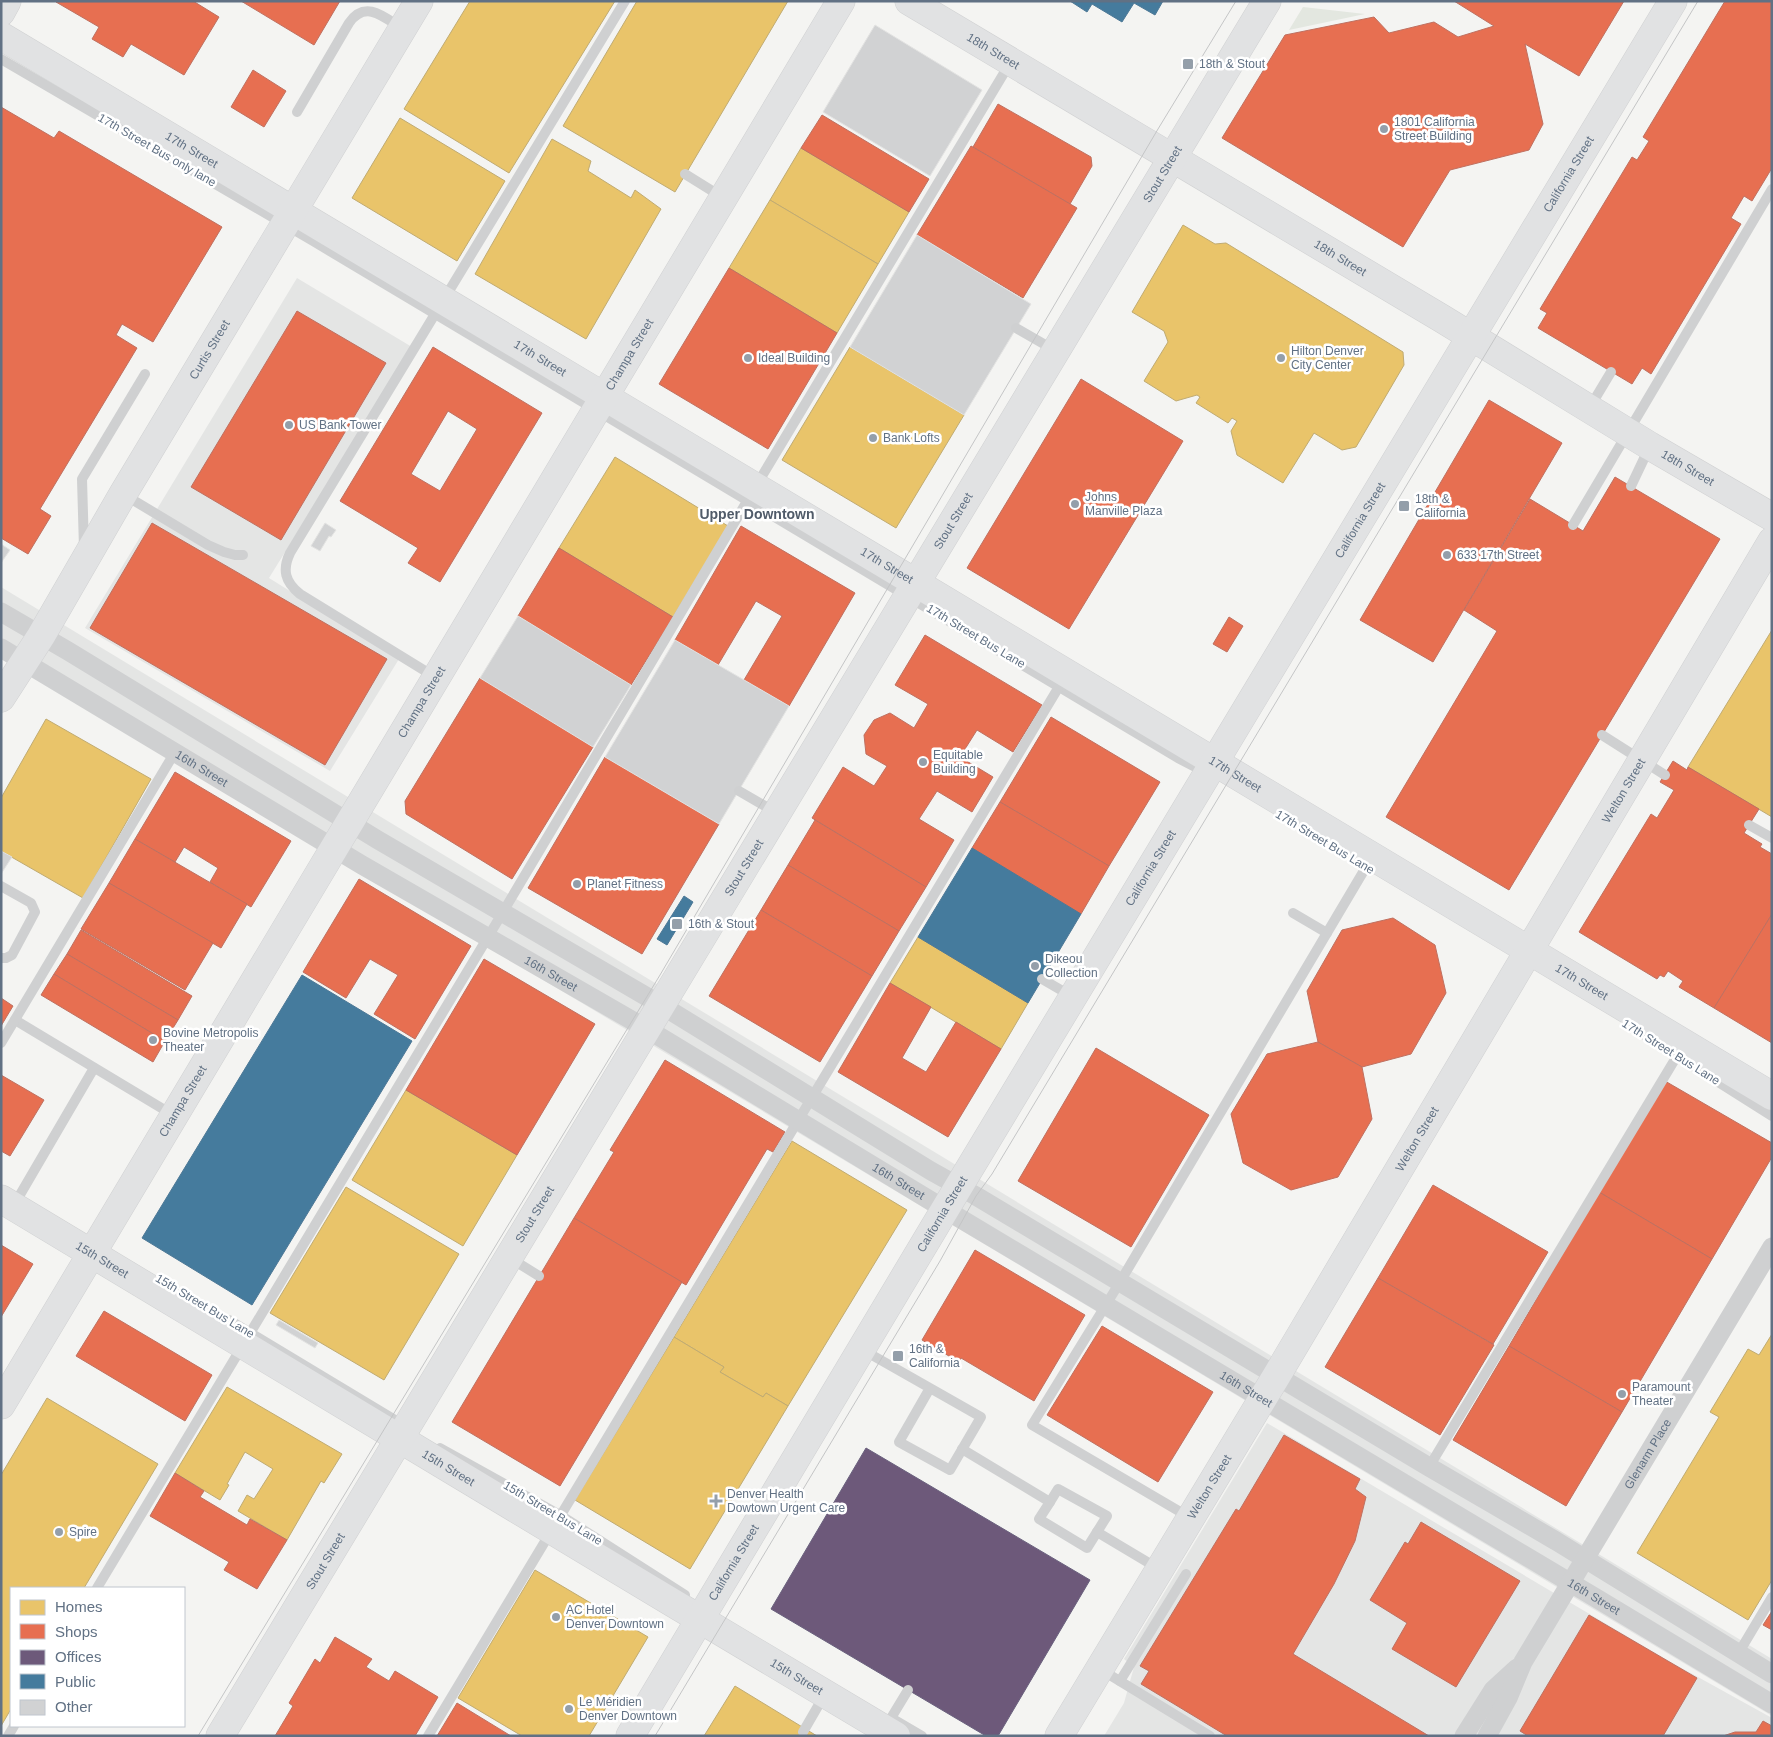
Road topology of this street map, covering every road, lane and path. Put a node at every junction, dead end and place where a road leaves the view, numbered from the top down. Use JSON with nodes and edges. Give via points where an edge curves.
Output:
{"nodes":[{"id":1,"x":7,"y":1,"type":"edge"},
{"id":2,"x":625,"y":1,"type":"edge"},
{"id":3,"x":841,"y":1,"type":"edge"},
{"id":4,"x":1267,"y":1,"type":"edge"},
{"id":5,"x":1673,"y":1,"type":"edge"},
{"id":6,"x":915,"y":2,"type":"edge"},
{"id":7,"x":411,"y":9,"type":"edge"},
{"id":8,"x":1,"y":12,"type":"edge"},
{"id":9,"x":1,"y":36,"type":"edge"},
{"id":10,"x":1,"y":59,"type":"edge"},
{"id":11,"x":1011,"y":62,"type":"junction"},
{"id":12,"x":298,"y":112,"type":"dead end"},
{"id":13,"x":1176,"y":155,"type":"junction"},
{"id":14,"x":685,"y":174,"type":"dead end"},
{"id":15,"x":1772,"y":189,"type":"edge"},
{"id":16,"x":723,"y":198,"type":"junction"},
{"id":17,"x":289,"y":217,"type":"junction"},
{"id":18,"x":313,"y":241,"type":"joint"},
{"id":19,"x":440,"y":307,"type":"junction"},
{"id":20,"x":1016,"y":328,"type":"dead end"},
{"id":21,"x":1473,"y":334,"type":"junction"},
{"id":22,"x":1057,"y":351,"type":"junction"},
{"id":23,"x":1611,"y":372,"type":"dead end"},
{"id":24,"x":145,"y":374,"type":"dead end"},
{"id":25,"x":600,"y":402,"type":"junction"},
{"id":26,"x":1591,"y":405,"type":"junction"},
{"id":27,"x":1642,"y":435,"type":"junction"},
{"id":28,"x":1631,"y":486,"type":"dead end"},
{"id":29,"x":752,"y":493,"type":"junction"},
{"id":30,"x":123,"y":494,"type":"junction"},
{"id":31,"x":1772,"y":516,"type":"edge"},
{"id":32,"x":1573,"y":525,"type":"dead end"},
{"id":33,"x":1772,"y":541,"type":"edge"},
{"id":34,"x":243,"y":555,"type":"dead end"},
{"id":35,"x":85,"y":559,"type":"junction"},
{"id":36,"x":913,"y":590,"type":"junction"},
{"id":37,"x":1,"y":612,"type":"edge"},
{"id":38,"x":41,"y":636,"type":"junction"},
{"id":39,"x":12,"y":655,"type":"edge"},
{"id":40,"x":436,"y":677,"type":"junction"},
{"id":41,"x":1063,"y":680,"type":"junction"},
{"id":42,"x":1,"y":698,"type":"edge"},
{"id":43,"x":1602,"y":735,"type":"dead end"},
{"id":44,"x":175,"y":752,"type":"junction"},
{"id":45,"x":1641,"y":760,"type":"junction"},
{"id":46,"x":1213,"y":772,"type":"junction"},
{"id":47,"x":1665,"y":775,"type":"dead end"},
{"id":48,"x":739,"y":791,"type":"dead end"},
{"id":49,"x":778,"y":813,"type":"junction"},
{"id":50,"x":350,"y":822,"type":"junction"},
{"id":51,"x":1749,"y":825,"type":"dead end"},
{"id":52,"x":1772,"y":838,"type":"edge"},
{"id":53,"x":334,"y":848,"type":"junction"},
{"id":54,"x":1368,"y":864,"type":"junction"},
{"id":55,"x":1,"y":886,"type":"edge"},
{"id":56,"x":503,"y":912,"type":"junction"},
{"id":57,"x":1294,"y":913,"type":"dead end"},
{"id":58,"x":1327,"y":933,"type":"junction"},
{"id":59,"x":487,"y":937,"type":"junction"},
{"id":60,"x":1494,"y":942,"type":"dead end"},
{"id":61,"x":1527,"y":957,"type":"junction"},
{"id":62,"x":1,"y":958,"type":"edge"},
{"id":63,"x":1042,"y":979,"type":"dead end"},
{"id":64,"x":1074,"y":997,"type":"junction"},
{"id":65,"x":661,"y":1005,"type":"junction"},
{"id":66,"x":15,"y":1020,"type":"junction"},
{"id":67,"x":1626,"y":1024,"type":"dead end"},
{"id":68,"x":647,"y":1029,"type":"junction"},
{"id":69,"x":1,"y":1043,"type":"edge"},
{"id":70,"x":1680,"y":1050,"type":"junction"},
{"id":71,"x":94,"y":1068,"type":"junction"},
{"id":72,"x":1772,"y":1096,"type":"edge"},
{"id":73,"x":812,"y":1097,"type":"junction"},
{"id":74,"x":174,"y":1116,"type":"junction"},
{"id":75,"x":1772,"y":1116,"type":"edge"},
{"id":76,"x":798,"y":1120,"type":"junction"},
{"id":77,"x":959,"y":1186,"type":"junction"},
{"id":78,"x":14,"y":1198,"type":"edge"},
{"id":79,"x":946,"y":1210,"type":"junction"},
{"id":80,"x":96,"y":1245,"type":"junction"},
{"id":81,"x":1772,"y":1247,"type":"edge"},
{"id":82,"x":509,"y":1257,"type":"junction"},
{"id":83,"x":539,"y":1276,"type":"dead end"},
{"id":84,"x":1120,"y":1282,"type":"junction"},
{"id":85,"x":1104,"y":1306,"type":"junction"},
{"id":86,"x":217,"y":1313,"type":"dead end"},
{"id":87,"x":246,"y":1338,"type":"junction"},
{"id":88,"x":862,"y":1349,"type":"junction"},
{"id":89,"x":1277,"y":1375,"type":"junction"},
{"id":90,"x":930,"y":1388,"type":"junction"},
{"id":91,"x":1261,"y":1400,"type":"junction"},
{"id":92,"x":1,"y":1405,"type":"edge"},
{"id":93,"x":406,"y":1432,"type":"junction"},
{"id":94,"x":432,"y":1443,"type":"dead end"},
{"id":95,"x":962,"y":1449,"type":"junction"},
{"id":96,"x":1429,"y":1467,"type":"junction"},
{"id":97,"x":1050,"y":1502,"type":"junction"},
{"id":98,"x":1190,"y":1517,"type":"junction"},
{"id":99,"x":556,"y":1523,"type":"junction"},
{"id":100,"x":1097,"y":1532,"type":"junction"},
{"id":101,"x":1584,"y":1560,"type":"junction"},
{"id":102,"x":1159,"y":1569,"type":"junction"},
{"id":103,"x":1186,"y":1574,"type":"dead end"},
{"id":104,"x":1570,"y":1582,"type":"junction"},
{"id":105,"x":97,"y":1587,"type":"edge"},
{"id":106,"x":1772,"y":1597,"type":"edge"},
{"id":107,"x":702,"y":1609,"type":"junction"},
{"id":108,"x":1738,"y":1654,"type":"junction"},
{"id":109,"x":1523,"y":1662,"type":"junction"},
{"id":110,"x":1772,"y":1674,"type":"edge"},
{"id":111,"x":1110,"y":1675,"type":"junction"},
{"id":112,"x":908,"y":1690,"type":"dead end"},
{"id":113,"x":826,"y":1694,"type":"junction"},
{"id":114,"x":1772,"y":1704,"type":"edge"},
{"id":115,"x":889,"y":1723,"type":"edge"},
{"id":116,"x":803,"y":1732,"type":"dead end"},
{"id":117,"x":220,"y":1736,"type":"edge"},
{"id":118,"x":428,"y":1736,"type":"edge"},
{"id":119,"x":630,"y":1736,"type":"edge"},
{"id":120,"x":922,"y":1736,"type":"edge"},
{"id":121,"x":1059,"y":1736,"type":"edge"},
{"id":122,"x":1210,"y":1736,"type":"edge"},
{"id":123,"x":1464,"y":1736,"type":"edge"},
{"id":124,"x":1487,"y":1736,"type":"edge"}],
"edges":[{"from":1,"to":8,"type":"main road"},
{"from":2,"to":19,"type":"lane"},
{"from":3,"to":16,"type":"main road","name":"Champa Street"},
{"from":4,"to":13,"type":"main road","name":"Stout Street"},
{"from":5,"to":21,"type":"main road","name":"California Street"},
{"from":6,"to":11,"type":"main road","name":"18th Street"},
{"from":6,"to":13,"type":"lane"},
{"from":7,"to":12,"type":"lane","via":[[358,13],[349,23]]},
{"from":7,"to":17,"type":"main road","name":"Curtis Street"},
{"from":9,"to":17,"type":"main road","name":"17th Street"},
{"from":10,"to":17,"type":"lane","name":"17th Street Bus only lane"},
{"from":11,"to":13,"type":"main road","name":"18th Street"},
{"from":11,"to":29,"type":"lane"},
{"from":13,"to":21,"type":"main road","name":"18th Street"},
{"from":13,"to":22,"type":"main road","name":"Stout Street"},
{"from":14,"to":16,"type":"lane"},
{"from":15,"to":27,"type":"lane"},
{"from":16,"to":25,"type":"main road","name":"Champa Street"},
{"from":17,"to":18,"type":"lane","name":"17th Street Bus only lane"},
{"from":17,"to":19,"type":"main road","name":"17th Street"},
{"from":17,"to":30,"type":"main road","name":"Curtis Street"},
{"from":18,"to":19,"type":"lane","name":"17th Street"},
{"from":19,"to":25,"type":"main road","name":"17th Street"},
{"from":19,"to":40,"type":"lane","via":[[285,566],[288,583],[300,594]]},
{"from":20,"to":22,"type":"lane"},
{"from":21,"to":26,"type":"main road","name":"18th Street"},
{"from":21,"to":46,"type":"main road","name":"California Street"},
{"from":22,"to":36,"type":"main road","name":"Stout Street"},
{"from":23,"to":26,"type":"lane"},
{"from":24,"to":35,"type":"lane","via":[[82,480]]},
{"from":25,"to":29,"type":"main road","name":"17th Street"},
{"from":25,"to":40,"type":"main road","name":"Champa Street"},
{"from":26,"to":27,"type":"main road","name":"18th Street"},
{"from":27,"to":28,"type":"lane"},
{"from":27,"to":31,"type":"main road","name":"18th Street"},
{"from":27,"to":32,"type":"lane"},
{"from":29,"to":36,"type":"main road","name":"17th Street"},
{"from":29,"to":36,"type":"lane","name":"17th Street","via":[[874,574]]},
{"from":29,"to":56,"type":"lane"},
{"from":30,"to":34,"type":"lane","via":[[208,545]]},
{"from":30,"to":35,"type":"main road","name":"Curtis Street"},
{"from":33,"to":45,"type":"main road","name":"Welton Street"},
{"from":35,"to":38,"type":"main road","name":"Curtis Street"},
{"from":36,"to":41,"type":"main road","name":"17th Street"},
{"from":36,"to":49,"type":"main road","name":"Stout Street"},
{"from":37,"to":38,"type":"street"},
{"from":38,"to":39,"type":"main road","name":"Curtis Street"},
{"from":38,"to":50,"type":"street"},
{"from":39,"to":42,"type":"main road","name":"Curtis Street"},
{"from":39,"to":44,"type":"street","name":"16th Street"},
{"from":40,"to":50,"type":"main road","name":"Champa Street"},
{"from":41,"to":46,"type":"main road","name":"17th Street"},
{"from":41,"to":73,"type":"lane"},
{"from":43,"to":45,"type":"lane"},
{"from":44,"to":53,"type":"street","name":"16th Street"},
{"from":44,"to":66,"type":"lane"},
{"from":45,"to":47,"type":"lane"},
{"from":45,"to":61,"type":"main road","name":"Welton Street"},
{"from":46,"to":54,"type":"main road","name":"17th Street"},
{"from":46,"to":64,"type":"main road","name":"California Street"},
{"from":48,"to":49,"type":"lane"},
{"from":49,"to":65,"type":"main road","name":"Stout Street"},
{"from":50,"to":53,"type":"main road","name":"Champa Street"},
{"from":50,"to":56,"type":"street"},
{"from":51,"to":52,"type":"lane"},
{"from":53,"to":59,"type":"street","name":"16th Street"},
{"from":53,"to":74,"type":"main road","name":"Champa Street"},
{"from":54,"to":58,"type":"lane"},
{"from":54,"to":61,"type":"main road","name":"17th Street"},
{"from":55,"to":62,"type":"lane","via":[[31,903],[35,912],[12,955]]},
{"from":56,"to":59,"type":"lane"},
{"from":56,"to":65,"type":"street"},
{"from":57,"to":58,"type":"lane"},
{"from":58,"to":84,"type":"lane"},
{"from":59,"to":68,"type":"street","name":"16th Street"},
{"from":59,"to":87,"type":"lane"},
{"from":60,"to":61,"type":"lane"},
{"from":61,"to":70,"type":"main road","name":"17th Street"},
{"from":61,"to":89,"type":"main road","name":"Welton Street"},
{"from":63,"to":64,"type":"lane"},
{"from":64,"to":77,"type":"main road","name":"California Street"},
{"from":65,"to":68,"type":"main road","name":"Stout Street"},
{"from":65,"to":73,"type":"street"},
{"from":66,"to":69,"type":"lane"},
{"from":66,"to":71,"type":"lane"},
{"from":67,"to":70,"type":"lane","name":"17th Street Bus Lane"},
{"from":68,"to":76,"type":"street","name":"16th Street"},
{"from":68,"to":82,"type":"main road","name":"Stout Street"},
{"from":70,"to":72,"type":"main road","name":"17th Street"},
{"from":70,"to":75,"type":"lane","name":"17th Street Bus Lane"},
{"from":70,"to":96,"type":"lane"},
{"from":71,"to":74,"type":"lane"},
{"from":71,"to":78,"type":"lane"},
{"from":73,"to":76,"type":"lane"},
{"from":73,"to":77,"type":"street"},
{"from":74,"to":80,"type":"main road","name":"Champa Street"},
{"from":76,"to":79,"type":"street","name":"16th Street"},
{"from":76,"to":99,"type":"lane"},
{"from":77,"to":79,"type":"main road","name":"California Street"},
{"from":77,"to":84,"type":"street"},
{"from":78,"to":80,"type":"main road","name":"15th Street"},
{"from":79,"to":85,"type":"street","name":"16th Street"},
{"from":79,"to":88,"type":"main road","name":"California Street"},
{"from":80,"to":87,"type":"main road","name":"15th Street"},
{"from":80,"to":92,"type":"main road","name":"Champa Street"},
{"from":81,"to":101,"type":"street","name":"Glenarm Place"},
{"from":82,"to":83,"type":"lane"},
{"from":82,"to":93,"type":"main road","name":"Stout Street"},
{"from":84,"to":85,"type":"lane"},
{"from":84,"to":89,"type":"street"},
{"from":85,"to":91,"type":"street","name":"16th Street"},
{"from":85,"to":98,"type":"lane","via":[[1032,1425]]},
{"from":86,"to":87,"type":"lane","name":"15th Street Bus Lane"},
{"from":87,"to":93,"type":"main road","name":"15th Street"},
{"from":87,"to":105,"type":"lane"},
{"from":88,"to":90,"type":"lane"},
{"from":88,"to":107,"type":"main road","name":"California Street"},
{"from":89,"to":91,"type":"main road","name":"Welton Street"},
{"from":89,"to":96,"type":"street"},
{"from":90,"to":95,"type":"lane","via":[[981,1417]]},
{"from":90,"to":95,"type":"lane","via":[[898,1442],[950,1470]]},
{"from":91,"to":98,"type":"main road","name":"Welton Street"},
{"from":91,"to":104,"type":"street","name":"16th Street"},
{"from":93,"to":99,"type":"main road","name":"15th Street"},
{"from":93,"to":117,"type":"main road","name":"Stout Street"},
{"from":94,"to":99,"type":"lane","name":"15th Street Bus Lane"},
{"from":95,"to":97,"type":"lane"},
{"from":96,"to":101,"type":"street"},
{"from":97,"to":100,"type":"lane","via":[[1058,1489],[1107,1516]]},
{"from":97,"to":100,"type":"lane","via":[[1039,1519],[1087,1548]]},
{"from":98,"to":102,"type":"main road","name":"Welton Street"},
{"from":99,"to":107,"type":"main road","name":"15th Street"},
{"from":99,"to":118,"type":"lane"},
{"from":100,"to":102,"type":"lane"},
{"from":101,"to":104,"type":"street","name":"Glenarm Place"},
{"from":101,"to":108,"type":"street"},
{"from":102,"to":111,"type":"main road","name":"Welton Street"},
{"from":103,"to":111,"type":"lane"},
{"from":104,"to":109,"type":"street","name":"Glenarm Place"},
{"from":104,"to":114,"type":"street","name":"16th Street"},
{"from":106,"to":108,"type":"lane"},
{"from":107,"to":113,"type":"main road","name":"15th Street"},
{"from":107,"to":119,"type":"main road","name":"California Street"},
{"from":108,"to":110,"type":"street"},
{"from":109,"to":123,"type":"street","name":"Glenarm Place","via":[[1493,1690]]},
{"from":109,"to":124,"type":"street","name":"Glenarm Place"},
{"from":111,"to":121,"type":"main road","name":"Welton Street"},
{"from":111,"to":122,"type":"lane"},
{"from":112,"to":115,"type":"lane"},
{"from":113,"to":115,"type":"main road","name":"15th Street"},
{"from":113,"to":116,"type":"lane"},
{"from":115,"to":120,"type":"lane"}]}
